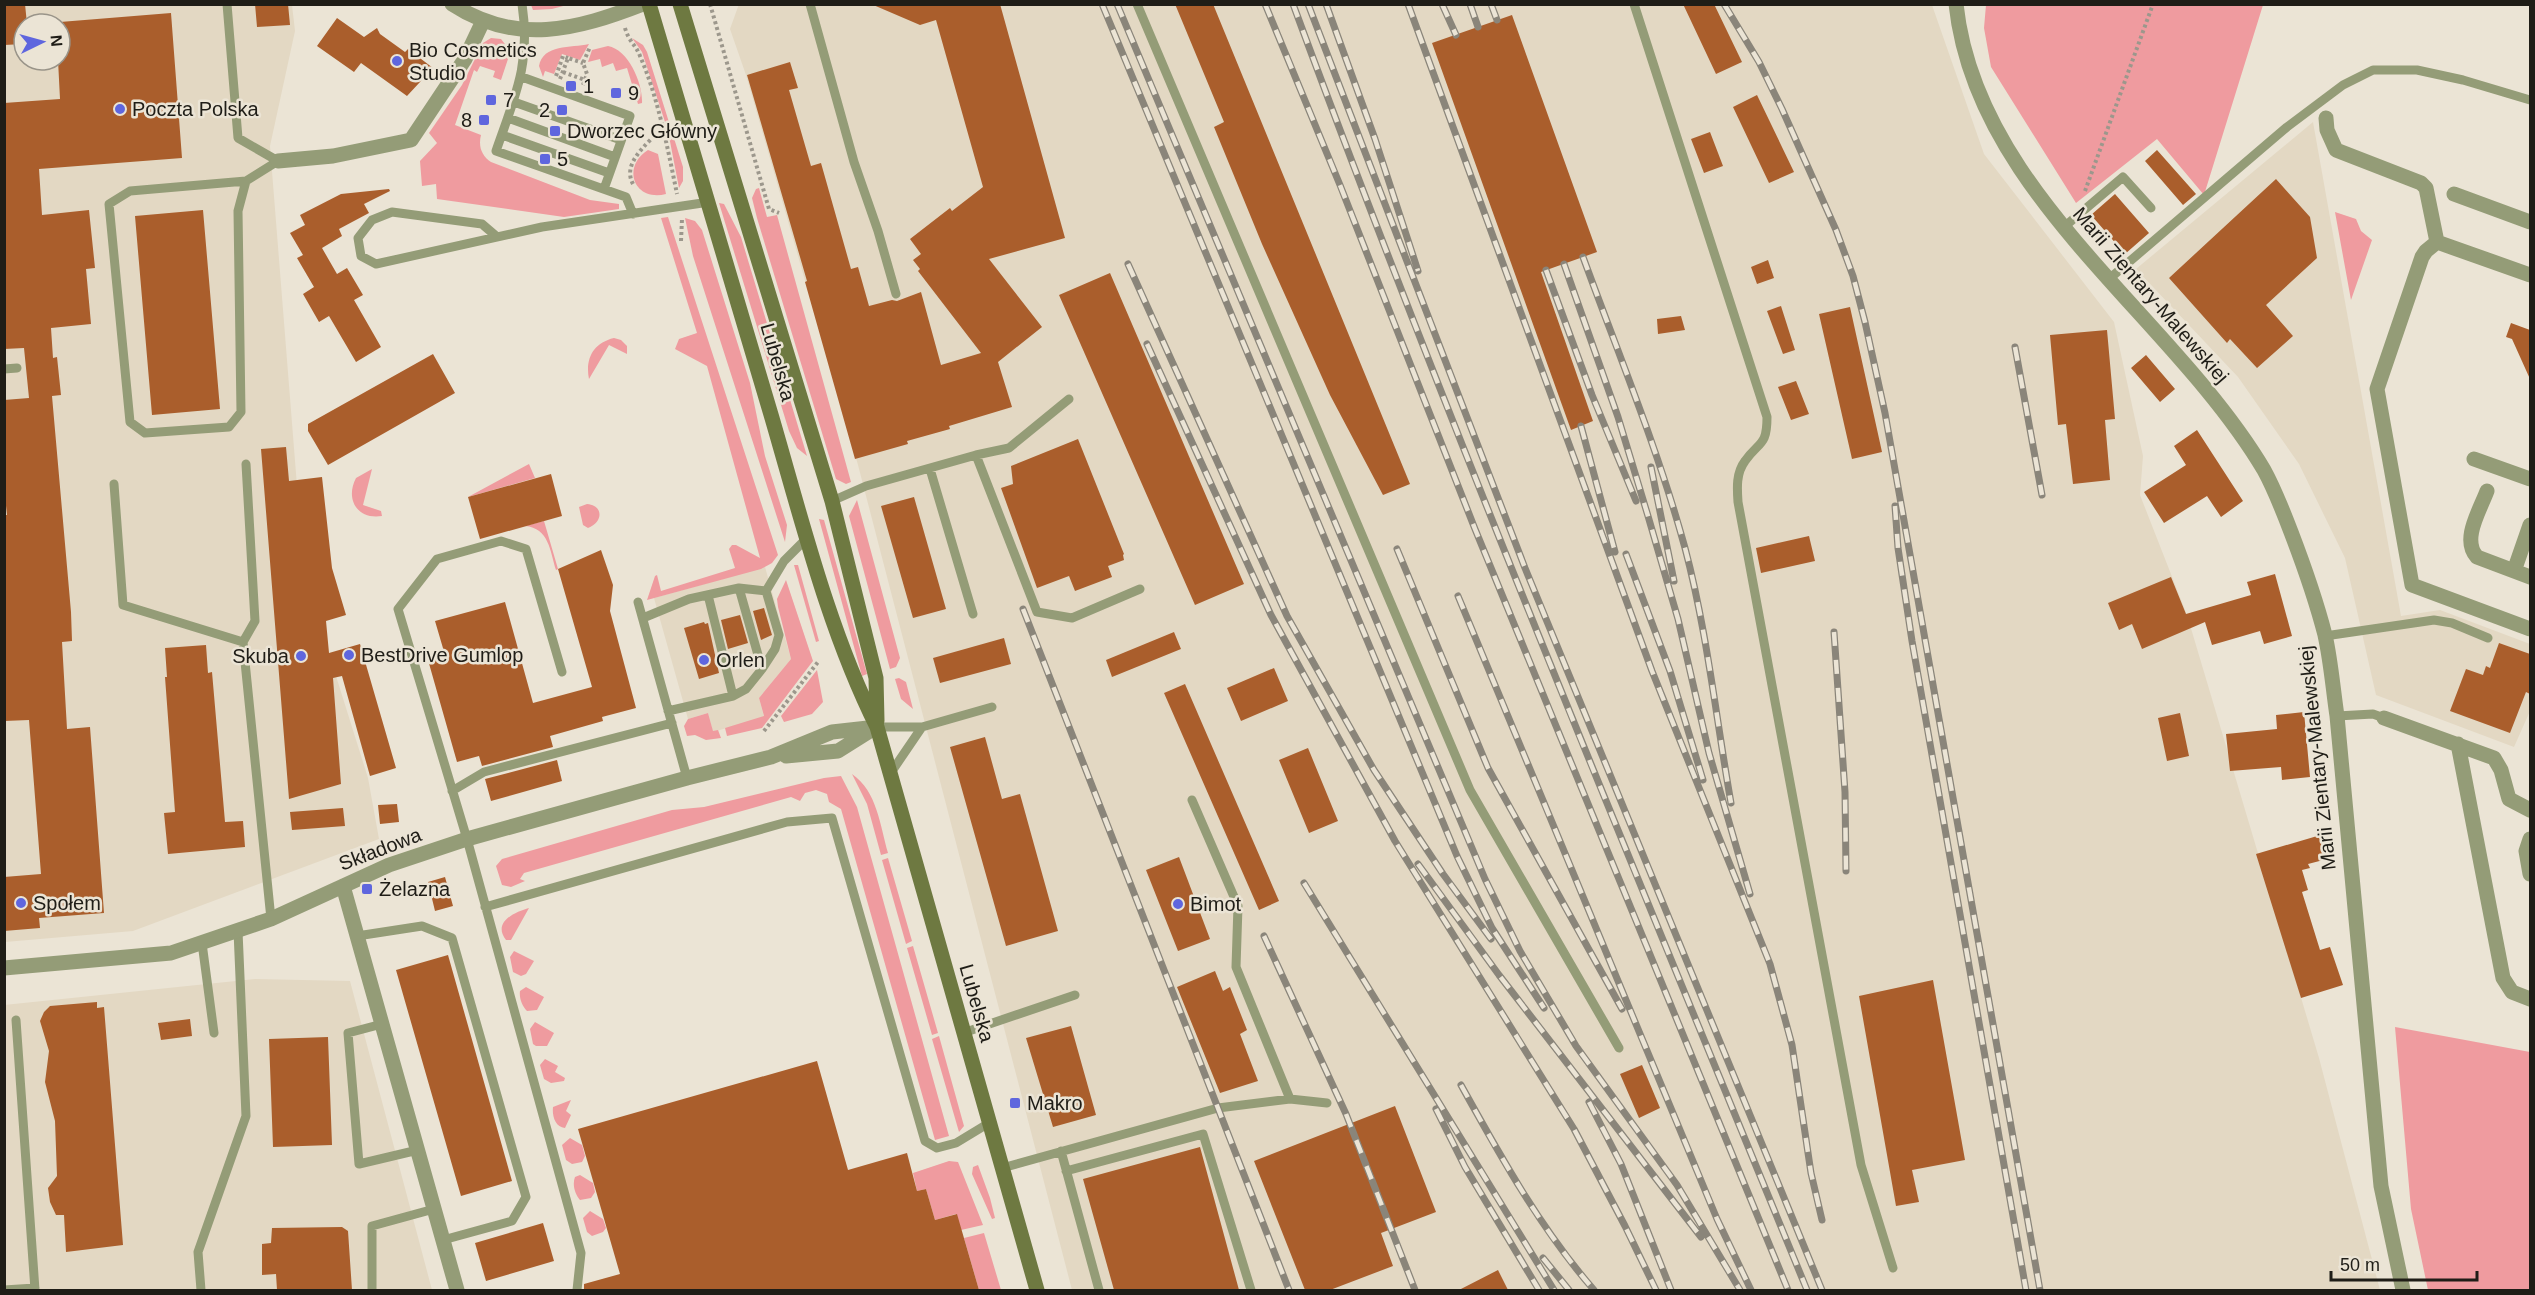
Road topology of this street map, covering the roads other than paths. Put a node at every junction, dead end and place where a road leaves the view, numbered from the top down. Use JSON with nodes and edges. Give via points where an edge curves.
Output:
{"nodes":[{"id":1,"x":227,"y":4,"type":"edge"},
{"id":2,"x":452,"y":4,"type":"edge"},
{"id":3,"x":522,"y":4,"type":"edge"},
{"id":4,"x":643,"y":4,"type":"edge"},
{"id":5,"x":649,"y":4,"type":"edge"},
{"id":6,"x":680,"y":4,"type":"edge"},
{"id":7,"x":810,"y":4,"type":"edge"},
{"id":8,"x":1137,"y":4,"type":"edge"},
{"id":9,"x":1634,"y":4,"type":"edge"},
{"id":10,"x":1956,"y":4,"type":"edge"},
{"id":11,"x":483,"y":21,"type":"junction"},
{"id":12,"x":527,"y":32,"type":"junction"},
{"id":13,"x":522,"y":77,"type":"junction"},
{"id":14,"x":2530,"y":100,"type":"edge"},
{"id":15,"x":514,"y":102,"type":"junction"},
{"id":16,"x":2320,"y":102,"type":"junction"},
{"id":17,"x":508,"y":118,"type":"junction"},
{"id":18,"x":2326,"y":118,"type":"joint"},
{"id":19,"x":502,"y":135,"type":"junction"},
{"id":20,"x":621,"y":140,"type":"junction"},
{"id":21,"x":615,"y":157,"type":"junction"},
{"id":22,"x":278,"y":162,"type":"junction"},
{"id":23,"x":609,"y":173,"type":"junction"},
{"id":24,"x":246,"y":181,"type":"junction"},
{"id":25,"x":604,"y":189,"type":"junction"},
{"id":26,"x":2454,"y":194,"type":"dead end"},
{"id":27,"x":710,"y":202,"type":"junction"},
{"id":28,"x":2151,"y":208,"type":"dead end"},
{"id":29,"x":633,"y":214,"type":"junction"},
{"id":30,"x":2530,"y":222,"type":"edge"},
{"id":31,"x":2064,"y":227,"type":"junction"},
{"id":32,"x":496,"y":236,"type":"junction"},
{"id":33,"x":2437,"y":242,"type":"junction"},
{"id":34,"x":2530,"y":275,"type":"edge"},
{"id":35,"x":2109,"y":279,"type":"junction"},
{"id":36,"x":896,"y":294,"type":"dead end"},
{"id":37,"x":17,"y":368,"type":"dead end"},
{"id":38,"x":4,"y":369,"type":"edge"},
{"id":39,"x":1069,"y":399,"type":"dead end"},
{"id":40,"x":976,"y":455,"type":"junction"},
{"id":41,"x":2474,"y":459,"type":"dead end"},
{"id":42,"x":246,"y":464,"type":"dead end"},
{"id":43,"x":930,"y":469,"type":"junction"},
{"id":44,"x":2530,"y":479,"type":"edge"},
{"id":45,"x":114,"y":484,"type":"dead end"},
{"id":46,"x":2487,"y":491,"type":"dead end"},
{"id":47,"x":832,"y":501,"type":"junction"},
{"id":48,"x":2530,"y":525,"type":"edge"},
{"id":49,"x":807,"y":538,"type":"junction"},
{"id":50,"x":2514,"y":571,"type":"junction"},
{"id":51,"x":2530,"y":577,"type":"edge"},
{"id":52,"x":739,"y":588,"type":"junction"},
{"id":53,"x":1140,"y":589,"type":"dead end"},
{"id":54,"x":766,"y":591,"type":"junction"},
{"id":55,"x":708,"y":595,"type":"junction"},
{"id":56,"x":638,"y":602,"type":"dead end"},
{"id":57,"x":973,"y":614,"type":"dead end"},
{"id":58,"x":643,"y":618,"type":"junction"},
{"id":59,"x":2530,"y":628,"type":"edge"},
{"id":60,"x":2325,"y":636,"type":"junction"},
{"id":61,"x":2488,"y":639,"type":"dead end"},
{"id":62,"x":243,"y":642,"type":"junction"},
{"id":63,"x":762,"y":669,"type":"junction"},
{"id":64,"x":562,"y":672,"type":"dead end"},
{"id":65,"x":733,"y":696,"type":"junction"},
{"id":66,"x":992,"y":707,"type":"dead end"},
{"id":67,"x":668,"y":711,"type":"junction"},
{"id":68,"x":2337,"y":716,"type":"junction"},
{"id":69,"x":2384,"y":718,"type":"joint"},
{"id":70,"x":672,"y":723,"type":"junction"},
{"id":71,"x":877,"y":727,"type":"junction"},
{"id":72,"x":922,"y":727,"type":"junction"},
{"id":73,"x":2458,"y":744,"type":"junction"},
{"id":74,"x":890,"y":774,"type":"junction"},
{"id":75,"x":687,"y":778,"type":"junction"},
{"id":76,"x":452,"y":791,"type":"junction"},
{"id":77,"x":1192,"y":800,"type":"dead end"},
{"id":78,"x":2530,"y":810,"type":"edge"},
{"id":79,"x":467,"y":839,"type":"junction"},
{"id":80,"x":2530,"y":839,"type":"edge"},
{"id":81,"x":2530,"y":874,"type":"edge"},
{"id":82,"x":343,"y":886,"type":"junction"},
{"id":83,"x":485,"y":907,"type":"junction"},
{"id":84,"x":271,"y":919,"type":"junction"},
{"id":85,"x":238,"y":931,"type":"junction"},
{"id":86,"x":357,"y":936,"type":"junction"},
{"id":87,"x":202,"y":943,"type":"junction"},
{"id":88,"x":4,"y":968,"type":"edge"},
{"id":89,"x":1075,"y":995,"type":"dead end"},
{"id":90,"x":2530,"y":999,"type":"edge"},
{"id":91,"x":16,"y":1020,"type":"dead end"},
{"id":92,"x":382,"y":1024,"type":"junction"},
{"id":93,"x":963,"y":1032,"type":"junction"},
{"id":94,"x":213,"y":1033,"type":"dead end"},
{"id":95,"x":1619,"y":1048,"type":"dead end"},
{"id":96,"x":1290,"y":1099,"type":"junction"},
{"id":97,"x":1327,"y":1103,"type":"dead end"},
{"id":98,"x":989,"y":1124,"type":"junction"},
{"id":99,"x":418,"y":1150,"type":"junction"},
{"id":100,"x":1061,"y":1151,"type":"junction"},
{"id":101,"x":1002,"y":1168,"type":"junction"},
{"id":102,"x":1066,"y":1171,"type":"junction"},
{"id":103,"x":434,"y":1209,"type":"junction"},
{"id":104,"x":443,"y":1240,"type":"junction"},
{"id":105,"x":1893,"y":1268,"type":"dead end"},
{"id":106,"x":35,"y":1289,"type":"edge"},
{"id":107,"x":4,"y":1290,"type":"edge"},
{"id":108,"x":201,"y":1290,"type":"edge"},
{"id":109,"x":372,"y":1290,"type":"edge"},
{"id":110,"x":457,"y":1290,"type":"edge"},
{"id":111,"x":578,"y":1290,"type":"edge"},
{"id":112,"x":1037,"y":1290,"type":"edge"},
{"id":113,"x":1099,"y":1290,"type":"edge"},
{"id":114,"x":1251,"y":1290,"type":"edge"},
{"id":115,"x":2403,"y":1290,"type":"edge"}],
"edges":[{"from":1,"to":22,"type":"lane","via":[[238,138]]},
{"from":2,"to":11,"type":"street"},
{"from":3,"to":12,"type":"lane"},
{"from":4,"to":12,"type":"street","via":[[575,27]]},
{"from":5,"to":27,"type":"street","name":"Lubelska"},
{"from":6,"to":47,"type":"street","name":"Lubelska"},
{"from":7,"to":36,"type":"lane"},
{"from":8,"to":95,"type":"lane","via":[[1470,790]]},
{"from":9,"to":105,"type":"lane","via":[[1767,417],[1761,445],[1744,461],[1736,482],[1738,502],[1861,1165]]},
{"from":10,"to":31,"type":"street","name":"Marii Zientary-Malewskiej","via":[[1959,37],[1970,72],[1993,120],[2021,171]]},
{"from":11,"to":12,"type":"street"},
{"from":11,"to":22,"type":"street","via":[[465,59],[411,140],[333,156]]},
{"from":12,"to":13,"type":"lane"},
{"from":13,"to":15,"type":"lane"},
{"from":13,"to":20,"type":"lane","via":[[630,116]]},
{"from":14,"to":16,"type":"lane","via":[[2417,70],[2373,70]]},
{"from":15,"to":17,"type":"lane"},
{"from":15,"to":20,"type":"lane"},
{"from":16,"to":18,"type":"lane"},
{"from":16,"to":35,"type":"lane"},
{"from":17,"to":19,"type":"lane"},
{"from":17,"to":21,"type":"lane"},
{"from":18,"to":33,"type":"street","via":[[2336,150],[2426,188]]},
{"from":19,"to":23,"type":"lane"},
{"from":19,"to":25,"type":"lane","via":[[496,151]]},
{"from":20,"to":21,"type":"lane"},
{"from":21,"to":23,"type":"lane"},
{"from":22,"to":24,"type":"lane"},
{"from":23,"to":25,"type":"lane"},
{"from":24,"to":24,"type":"lane","via":[[130,191],[110,204],[130,422],[145,433],[229,427],[241,412],[238,211]]},
{"from":25,"to":29,"type":"lane","via":[[626,197]]},
{"from":26,"to":30,"type":"street"},
{"from":27,"to":29,"type":"lane"},
{"from":27,"to":49,"type":"street","name":"Lubelska"},
{"from":28,"to":31,"type":"lane","via":[[2123,177]]},
{"from":29,"to":32,"type":"lane"},
{"from":31,"to":35,"type":"street","name":"Marii Zientary-Malewskiej"},
{"from":32,"to":32,"type":"lane","via":[[376,264],[361,256],[357,238],[372,220],[392,212],[482,224]]},
{"from":33,"to":34,"type":"street"},
{"from":33,"to":59,"type":"street","via":[[2422,257],[2377,389],[2412,585]]},
{"from":35,"to":60,"type":"street","name":"Marii Zientary-Malewskiej","via":[[2211,397],[2263,470],[2277,494]]},
{"from":37,"to":38,"type":"lane"},
{"from":39,"to":40,"type":"lane","via":[[1009,448]]},
{"from":40,"to":43,"type":"lane"},
{"from":40,"to":53,"type":"lane","via":[[1037,612],[1072,618]]},
{"from":41,"to":44,"type":"street"},
{"from":42,"to":62,"type":"lane","via":[[255,621]]},
{"from":43,"to":47,"type":"lane","via":[[866,486]]},
{"from":43,"to":57,"type":"lane"},
{"from":45,"to":62,"type":"lane","via":[[123,605]]},
{"from":46,"to":50,"type":"street","via":[[2470,546],[2477,557]]},
{"from":47,"to":71,"type":"street","name":"Lubelska","via":[[876,678]]},
{"from":48,"to":50,"type":"street"},
{"from":49,"to":54,"type":"lane","via":[[784,561]]},
{"from":49,"to":71,"type":"street","name":"Lubelska","via":[[856,684]]},
{"from":50,"to":51,"type":"street"},
{"from":52,"to":54,"type":"lane"},
{"from":52,"to":55,"type":"lane"},
{"from":52,"to":63,"type":"lane"},
{"from":54,"to":63,"type":"lane","via":[[779,635]]},
{"from":55,"to":58,"type":"lane"},
{"from":55,"to":65,"type":"lane"},
{"from":56,"to":58,"type":"lane"},
{"from":58,"to":67,"type":"lane"},
{"from":60,"to":61,"type":"lane","via":[[2434,620],[2452,623]]},
{"from":60,"to":68,"type":"street","name":"Marii Zientary-Malewskiej"},
{"from":62,"to":84,"type":"lane"},
{"from":63,"to":65,"type":"lane","via":[[746,689]]},
{"from":64,"to":76,"type":"lane","via":[[526,549],[501,541],[437,560],[398,609]]},
{"from":65,"to":67,"type":"lane"},
{"from":66,"to":72,"type":"lane"},
{"from":67,"to":70,"type":"lane"},
{"from":68,"to":69,"type":"lane","via":[[2373,714]]},
{"from":68,"to":115,"type":"street","name":"Marii Zientary-Malewskiej","via":[[2381,1186]]},
{"from":69,"to":73,"type":"street"},
{"from":70,"to":75,"type":"lane"},
{"from":70,"to":76,"type":"lane","via":[[484,772]]},
{"from":71,"to":72,"type":"lane"},
{"from":71,"to":74,"type":"street","name":"Lubelska"},
{"from":71,"to":75,"type":"street","name":"Składowa","via":[[838,751],[771,757]]},
{"from":72,"to":74,"type":"lane"},
{"from":73,"to":78,"type":"street","via":[[2494,758],[2509,798]]},
{"from":73,"to":90,"type":"street","via":[[2503,978],[2512,992]]},
{"from":74,"to":93,"type":"street","name":"Lubelska"},
{"from":75,"to":79,"type":"street","name":"Składowa"},
{"from":76,"to":79,"type":"lane"},
{"from":77,"to":96,"type":"lane","via":[[1238,906],[1236,967]]},
{"from":79,"to":82,"type":"street","name":"Składowa","via":[[389,865]]},
{"from":79,"to":83,"type":"lane"},
{"from":80,"to":81,"type":"street","via":[[2526,851]]},
{"from":82,"to":84,"type":"street","name":"Składowa"},
{"from":82,"to":86,"type":"street"},
{"from":83,"to":98,"type":"lane","via":[[787,822],[832,818],[925,1141],[937,1148],[956,1143]]},
{"from":83,"to":111,"type":"lane","via":[[581,1253]]},
{"from":84,"to":85,"type":"street","name":"Składowa"},
{"from":85,"to":87,"type":"street","name":"Składowa"},
{"from":85,"to":108,"type":"lane","via":[[246,1116],[198,1252]]},
{"from":86,"to":92,"type":"street"},
{"from":86,"to":104,"type":"lane","via":[[422,926],[453,938],[526,1197],[512,1221]]},
{"from":87,"to":88,"type":"street","name":"Składowa","via":[[171,953]]},
{"from":87,"to":94,"type":"lane"},
{"from":89,"to":93,"type":"lane"},
{"from":91,"to":106,"type":"lane"},
{"from":92,"to":99,"type":"street"},
{"from":92,"to":99,"type":"lane","via":[[348,1033],[359,1164]]},
{"from":93,"to":98,"type":"street","name":"Lubelska"},
{"from":96,"to":97,"type":"lane"},
{"from":96,"to":100,"type":"lane","via":[[1218,1108]]},
{"from":98,"to":101,"type":"street","name":"Lubelska"},
{"from":99,"to":103,"type":"street"},
{"from":100,"to":101,"type":"lane"},
{"from":100,"to":102,"type":"lane"},
{"from":101,"to":112,"type":"street","name":"Lubelska"},
{"from":102,"to":113,"type":"lane"},
{"from":102,"to":114,"type":"lane","via":[[1203,1134]]},
{"from":103,"to":104,"type":"street"},
{"from":103,"to":109,"type":"lane","via":[[372,1226]]},
{"from":104,"to":110,"type":"street"},
{"from":106,"to":107,"type":"lane"}]}
